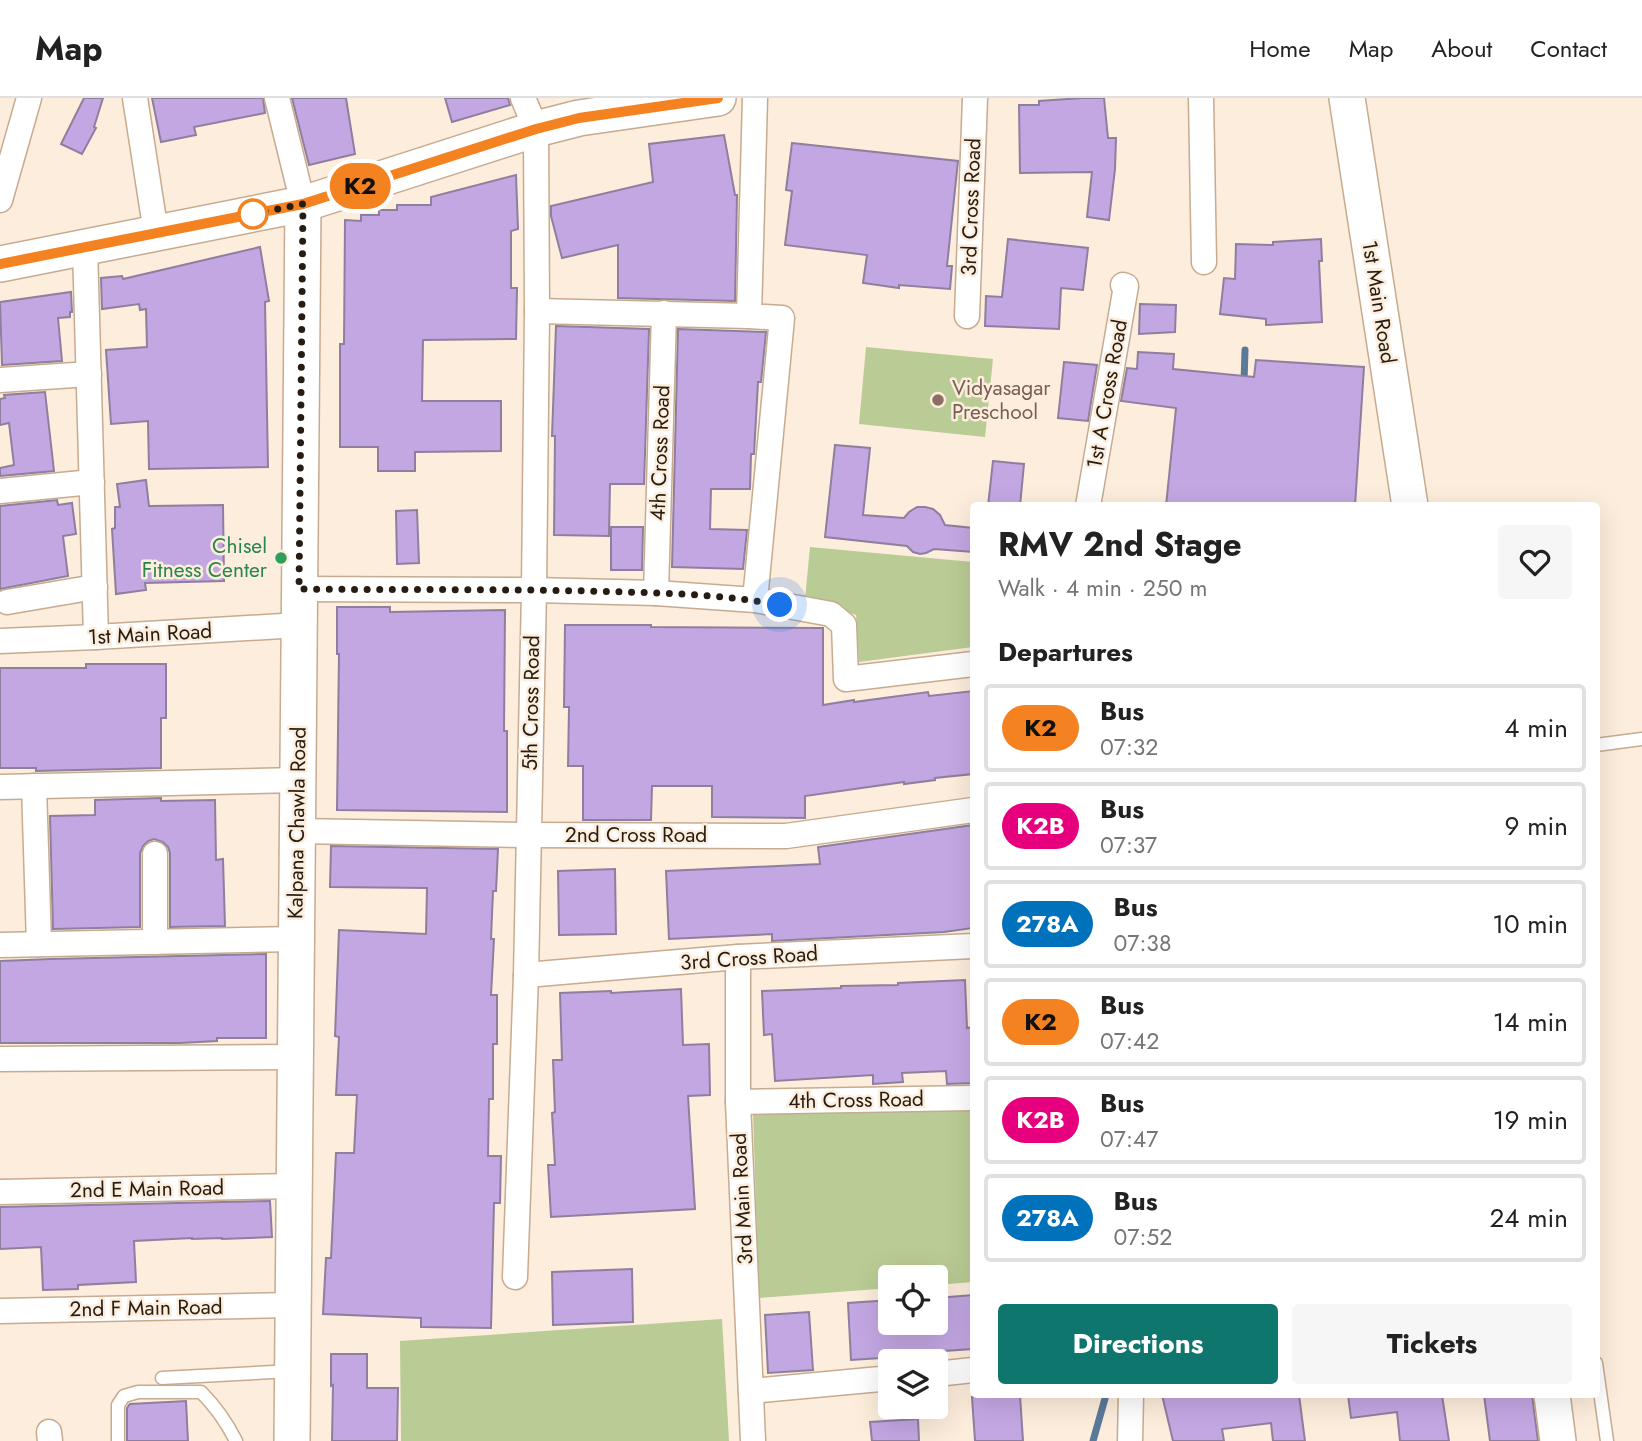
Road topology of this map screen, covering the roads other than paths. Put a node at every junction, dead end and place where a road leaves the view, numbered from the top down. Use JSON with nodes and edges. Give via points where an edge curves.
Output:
{"nodes":[{"id":1,"x":29,"y":98,"type":"edge"},
{"id":2,"x":135,"y":98,"type":"edge"},
{"id":3,"x":277,"y":98,"type":"edge"},
{"id":4,"x":718,"y":98,"type":"edge"},
{"id":5,"x":755,"y":98,"type":"edge"},
{"id":6,"x":975,"y":98,"type":"edge"},
{"id":7,"x":1201,"y":98,"type":"edge"},
{"id":8,"x":1347,"y":98,"type":"edge"},
{"id":9,"x":612,"y":105,"type":"edge"},
{"id":10,"x":529,"y":114,"type":"edge"},
{"id":11,"x":0,"y":200,"type":"edge"},
{"id":12,"x":303,"y":204,"type":"junction"},
{"id":13,"x":156,"y":233,"type":"junction"},
{"id":14,"x":86,"y":247,"type":"junction"},
{"id":15,"x":1204,"y":262,"type":"dead end"},
{"id":16,"x":0,"y":264,"type":"edge"},
{"id":17,"x":1123,"y":285,"type":"dead end"},
{"id":18,"x":537,"y":311,"type":"junction"},
{"id":19,"x":664,"y":313,"type":"junction"},
{"id":20,"x":748,"y":316,"type":"junction"},
{"id":21,"x":967,"y":316,"type":"dead end"},
{"id":22,"x":89,"y":374,"type":"junction"},
{"id":23,"x":0,"y":380,"type":"edge"},
{"id":24,"x":92,"y":482,"type":"junction"},
{"id":25,"x":0,"y":491,"type":"edge"},
{"id":26,"x":1089,"y":502,"type":"edge"},
{"id":27,"x":1409,"y":502,"type":"edge"},
{"id":28,"x":95,"y":587,"type":"junction"},
{"id":29,"x":299,"y":589,"type":"junction"},
{"id":30,"x":534,"y":590,"type":"junction"},
{"id":31,"x":656,"y":593,"type":"junction"},
{"id":32,"x":755,"y":600,"type":"junction"},
{"id":33,"x":7,"y":603,"type":"dead end"},
{"id":34,"x":299,"y":625,"type":"junction"},
{"id":35,"x":96,"y":637,"type":"junction"},
{"id":36,"x":0,"y":641,"type":"edge"},
{"id":37,"x":970,"y":664,"type":"edge"},
{"id":38,"x":1642,"y":739,"type":"edge"},
{"id":39,"x":1600,"y":744,"type":"edge"},
{"id":40,"x":298,"y":780,"type":"junction"},
{"id":41,"x":34,"y":786,"type":"junction"},
{"id":42,"x":0,"y":787,"type":"edge"},
{"id":43,"x":970,"y":810,"type":"edge"},
{"id":44,"x":297,"y":831,"type":"junction"},
{"id":45,"x":528,"y":835,"type":"junction"},
{"id":46,"x":155,"y":854,"type":"dead end"},
{"id":47,"x":296,"y":939,"type":"junction"},
{"id":48,"x":155,"y":942,"type":"junction"},
{"id":49,"x":38,"y":944,"type":"junction"},
{"id":50,"x":0,"y":945,"type":"edge"},
{"id":51,"x":970,"y":946,"type":"edge"},
{"id":52,"x":738,"y":957,"type":"junction"},
{"id":53,"x":526,"y":975,"type":"junction"},
{"id":54,"x":295,"y":1057,"type":"junction"},
{"id":55,"x":0,"y":1059,"type":"edge"},
{"id":56,"x":970,"y":1098,"type":"edge"},
{"id":57,"x":738,"y":1102,"type":"junction"},
{"id":58,"x":294,"y":1186,"type":"junction"},
{"id":59,"x":0,"y":1192,"type":"edge"},
{"id":60,"x":515,"y":1277,"type":"dead end"},
{"id":61,"x":293,"y":1305,"type":"junction"},
{"id":62,"x":0,"y":1311,"type":"edge"},
{"id":63,"x":970,"y":1370,"type":"edge"},
{"id":64,"x":292,"y":1371,"type":"junction"},
{"id":65,"x":948,"y":1373,"type":"edge"},
{"id":66,"x":162,"y":1378,"type":"dead end"},
{"id":67,"x":878,"y":1379,"type":"edge"},
{"id":68,"x":751,"y":1391,"type":"junction"},
{"id":69,"x":1600,"y":1391,"type":"edge"},
{"id":70,"x":1131,"y":1398,"type":"edge"},
{"id":71,"x":1552,"y":1398,"type":"edge"},
{"id":72,"x":118,"y":1441,"type":"edge"},
{"id":73,"x":236,"y":1441,"type":"edge"},
{"id":74,"x":292,"y":1441,"type":"edge"},
{"id":75,"x":753,"y":1441,"type":"edge"},
{"id":76,"x":1130,"y":1441,"type":"edge"},
{"id":77,"x":1558,"y":1441,"type":"edge"},
{"id":78,"x":1607,"y":1441,"type":"edge"}],
"edges":[{"from":1,"to":11,"type":"street"},
{"from":2,"to":13,"type":"street"},
{"from":3,"to":12,"type":"street"},
{"from":4,"to":9,"type":"street"},
{"from":5,"to":20,"type":"street"},
{"from":6,"to":21,"type":"street","name":"3rd Cross Road"},
{"from":7,"to":15,"type":"street"},
{"from":8,"to":27,"type":"street","name":"1st Main Road"},
{"from":9,"to":10,"type":"street","via":[[579,118]]},
{"from":10,"to":12,"type":"street"},
{"from":10,"to":18,"type":"street","name":"5th Cross Road"},
{"from":12,"to":13,"type":"street"},
{"from":12,"to":29,"type":"street","name":"Kalpana Chawla Road"},
{"from":13,"to":14,"type":"street"},
{"from":14,"to":16,"type":"street"},
{"from":14,"to":22,"type":"street"},
{"from":17,"to":26,"type":"street","name":"1st A Cross Road"},
{"from":18,"to":19,"type":"street"},
{"from":18,"to":30,"type":"street","name":"5th Cross Road"},
{"from":19,"to":20,"type":"street"},
{"from":19,"to":31,"type":"street","name":"4th Cross Road"},
{"from":20,"to":32,"type":"street","via":[[782,318]]},
{"from":22,"to":23,"type":"street"},
{"from":22,"to":24,"type":"street"},
{"from":24,"to":25,"type":"street"},
{"from":24,"to":28,"type":"street"},
{"from":28,"to":33,"type":"street"},
{"from":28,"to":35,"type":"street"},
{"from":29,"to":30,"type":"street"},
{"from":29,"to":34,"type":"street","name":"Kalpana Chawla Road"},
{"from":30,"to":31,"type":"street"},
{"from":30,"to":45,"type":"street","name":"5th Cross Road"},
{"from":31,"to":32,"type":"street"},
{"from":32,"to":37,"type":"street","via":[[831,614],[844,625],[846,678]]},
{"from":34,"to":35,"type":"street","name":"1st Main Road"},
{"from":34,"to":40,"type":"street","name":"Kalpana Chawla Road"},
{"from":35,"to":36,"type":"street","name":"1st Main Road"},
{"from":38,"to":39,"type":"lane"},
{"from":40,"to":41,"type":"street"},
{"from":40,"to":44,"type":"street","name":"Kalpana Chawla Road"},
{"from":41,"to":42,"type":"street"},
{"from":41,"to":49,"type":"street"},
{"from":43,"to":45,"type":"street","name":"2nd Cross Road","via":[[786,835]]},
{"from":44,"to":45,"type":"street","name":"2nd Cross Road"},
{"from":44,"to":47,"type":"street","name":"Kalpana Chawla Road"},
{"from":45,"to":53,"type":"street","name":"5th Cross Road"},
{"from":46,"to":48,"type":"street"},
{"from":47,"to":48,"type":"street"},
{"from":47,"to":54,"type":"street","name":"Kalpana Chawla Road"},
{"from":48,"to":49,"type":"street"},
{"from":49,"to":50,"type":"street"},
{"from":51,"to":52,"type":"street","name":"3rd Cross Road"},
{"from":52,"to":53,"type":"street","name":"3rd Cross Road"},
{"from":52,"to":57,"type":"street","name":"3rd Main Road"},
{"from":53,"to":60,"type":"street","name":"5th Cross Road"},
{"from":54,"to":55,"type":"street"},
{"from":54,"to":58,"type":"street","name":"Kalpana Chawla Road"},
{"from":56,"to":57,"type":"street","name":"4th Cross Road"},
{"from":57,"to":68,"type":"street","name":"3rd Main Road"},
{"from":58,"to":59,"type":"street","name":"2nd E Main Road"},
{"from":58,"to":61,"type":"street","name":"Kalpana Chawla Road"},
{"from":61,"to":62,"type":"street","name":"2nd F Main Road"},
{"from":61,"to":64,"type":"street","name":"Kalpana Chawla Road"},
{"from":63,"to":65,"type":"street"},
{"from":64,"to":66,"type":"lane"},
{"from":64,"to":74,"type":"street","name":"Kalpana Chawla Road"},
{"from":67,"to":68,"type":"street"},
{"from":68,"to":75,"type":"street","name":"3rd Main Road"},
{"from":69,"to":78,"type":"lane"},
{"from":70,"to":76,"type":"street"},
{"from":71,"to":77,"type":"street"},
{"from":72,"to":73,"type":"lane","via":[[118,1405],[124,1396],[138,1392],[201,1392]]}]}
